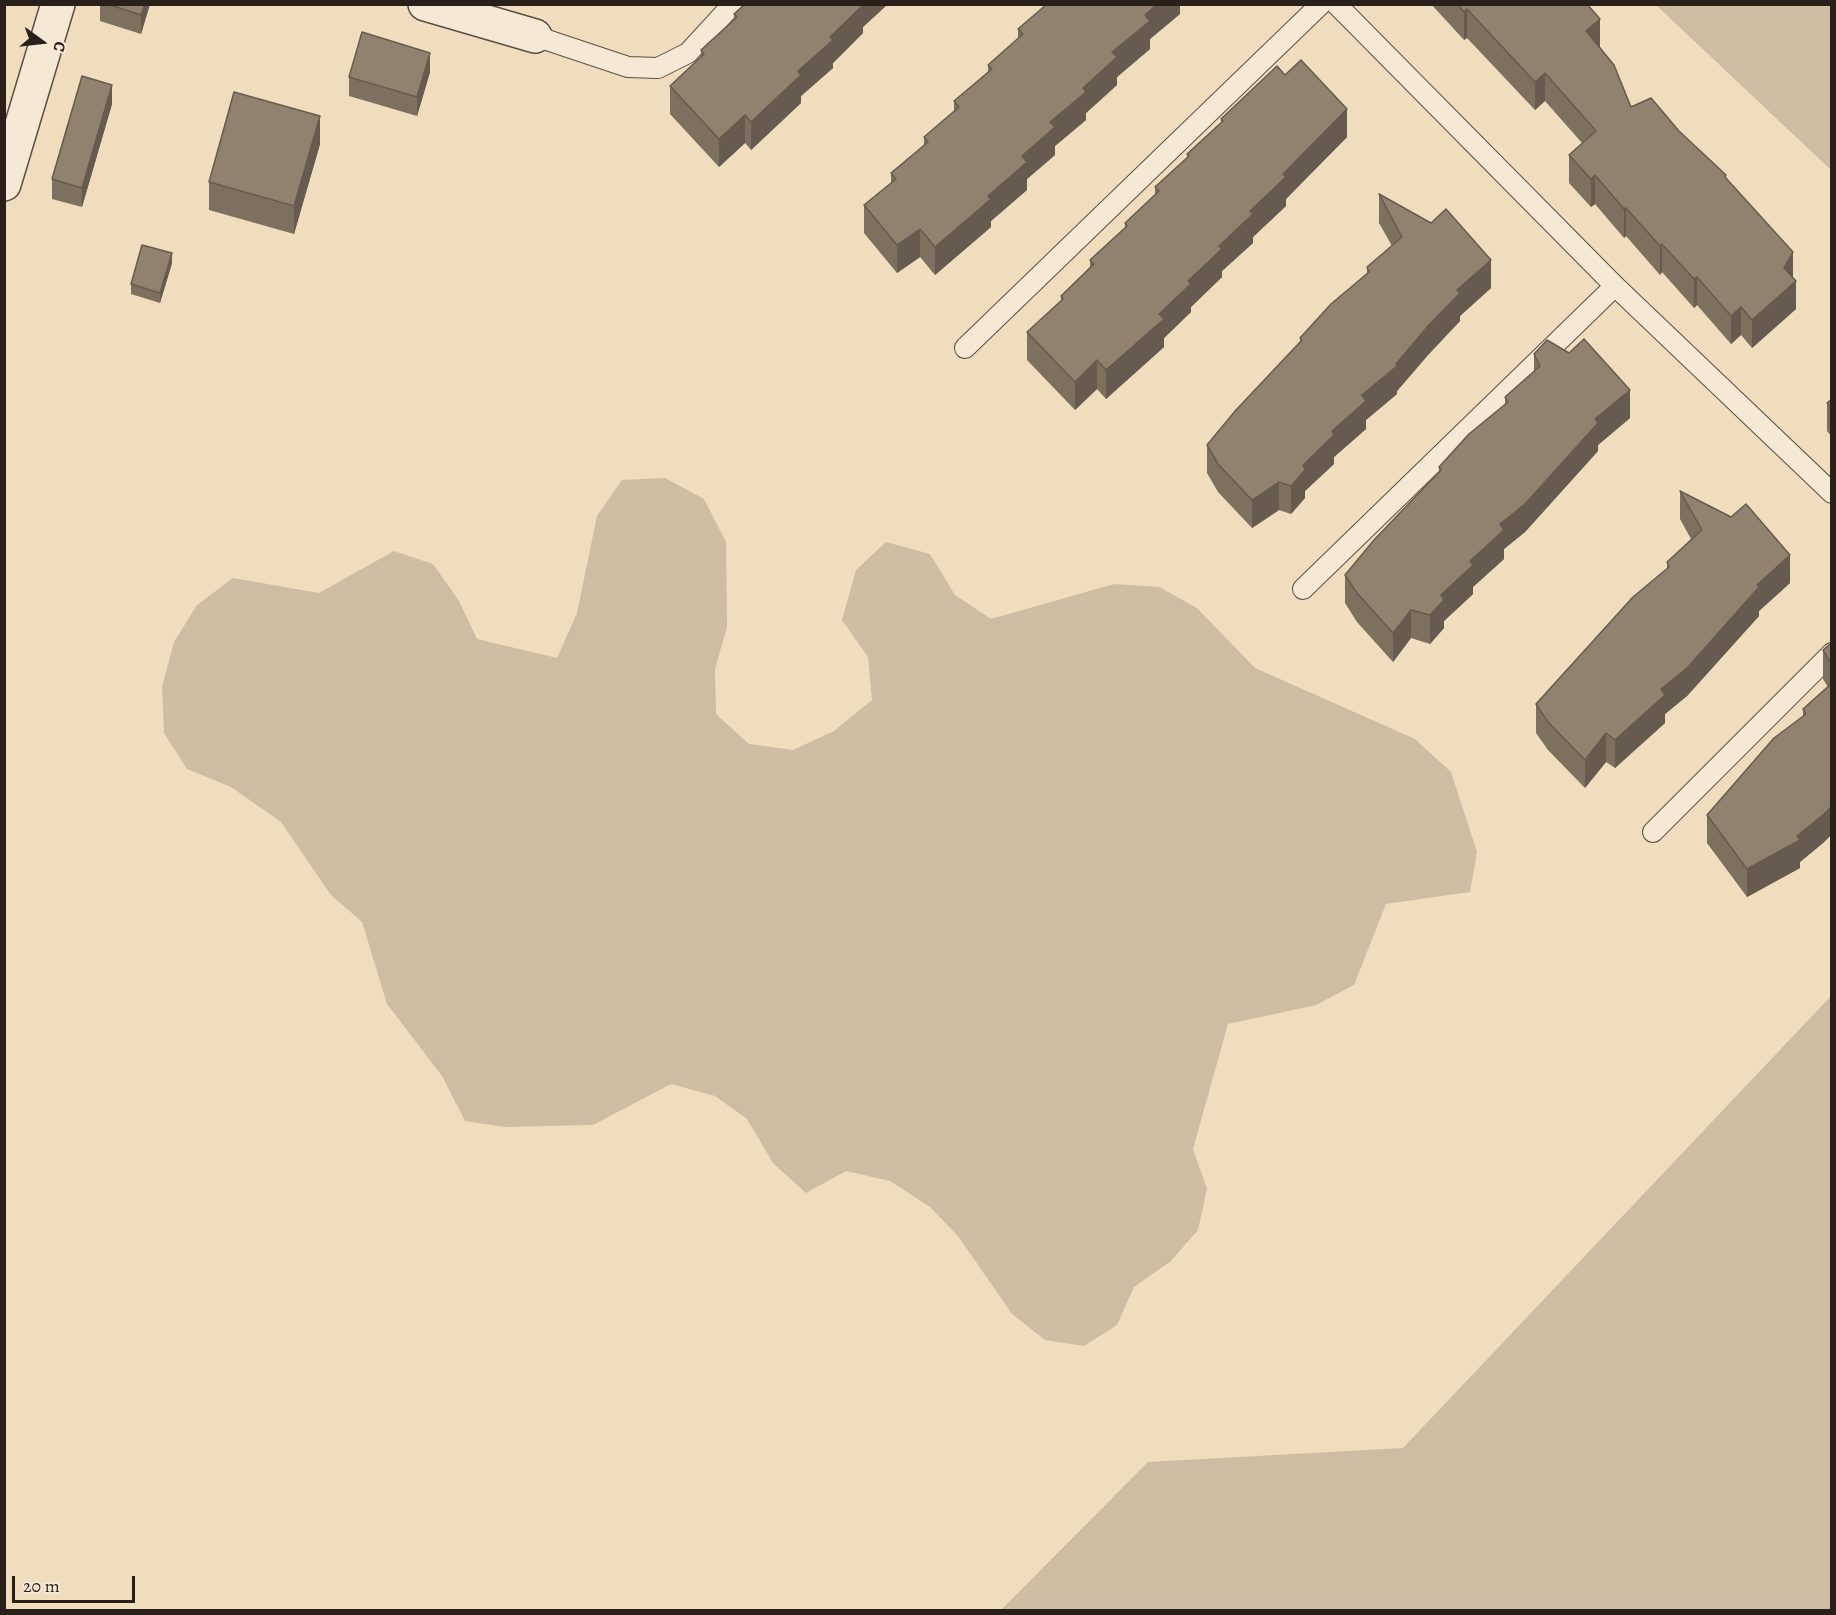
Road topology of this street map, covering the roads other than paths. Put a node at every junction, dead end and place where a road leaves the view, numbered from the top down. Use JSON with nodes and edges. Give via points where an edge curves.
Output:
{"nodes":[{"id":1,"x":58,"y":4,"type":"edge"},
{"id":2,"x":425,"y":4,"type":"edge"},
{"id":3,"x":733,"y":4,"type":"edge"},
{"id":4,"x":1321,"y":4,"type":"edge"},
{"id":5,"x":1335,"y":4,"type":"edge"},
{"id":6,"x":535,"y":36,"type":"joint"},
{"id":7,"x":4,"y":184,"type":"edge"},
{"id":8,"x":1616,"y":286,"type":"junction"},
{"id":9,"x":965,"y":348,"type":"dead end"},
{"id":10,"x":1832,"y":493,"type":"edge"},
{"id":11,"x":1303,"y":589,"type":"dead end"},
{"id":12,"x":1832,"y":653,"type":"edge"},
{"id":13,"x":1653,"y":832,"type":"dead end"}],
"edges":[{"from":1,"to":7,"type":"street"},
{"from":2,"to":6,"type":"street"},
{"from":3,"to":6,"type":"lane","via":[[688,53],[658,68],[628,67]]},
{"from":4,"to":9,"type":"lane"},
{"from":5,"to":8,"type":"lane"},
{"from":8,"to":10,"type":"lane"},
{"from":8,"to":11,"type":"lane"},
{"from":12,"to":13,"type":"lane"}]}
